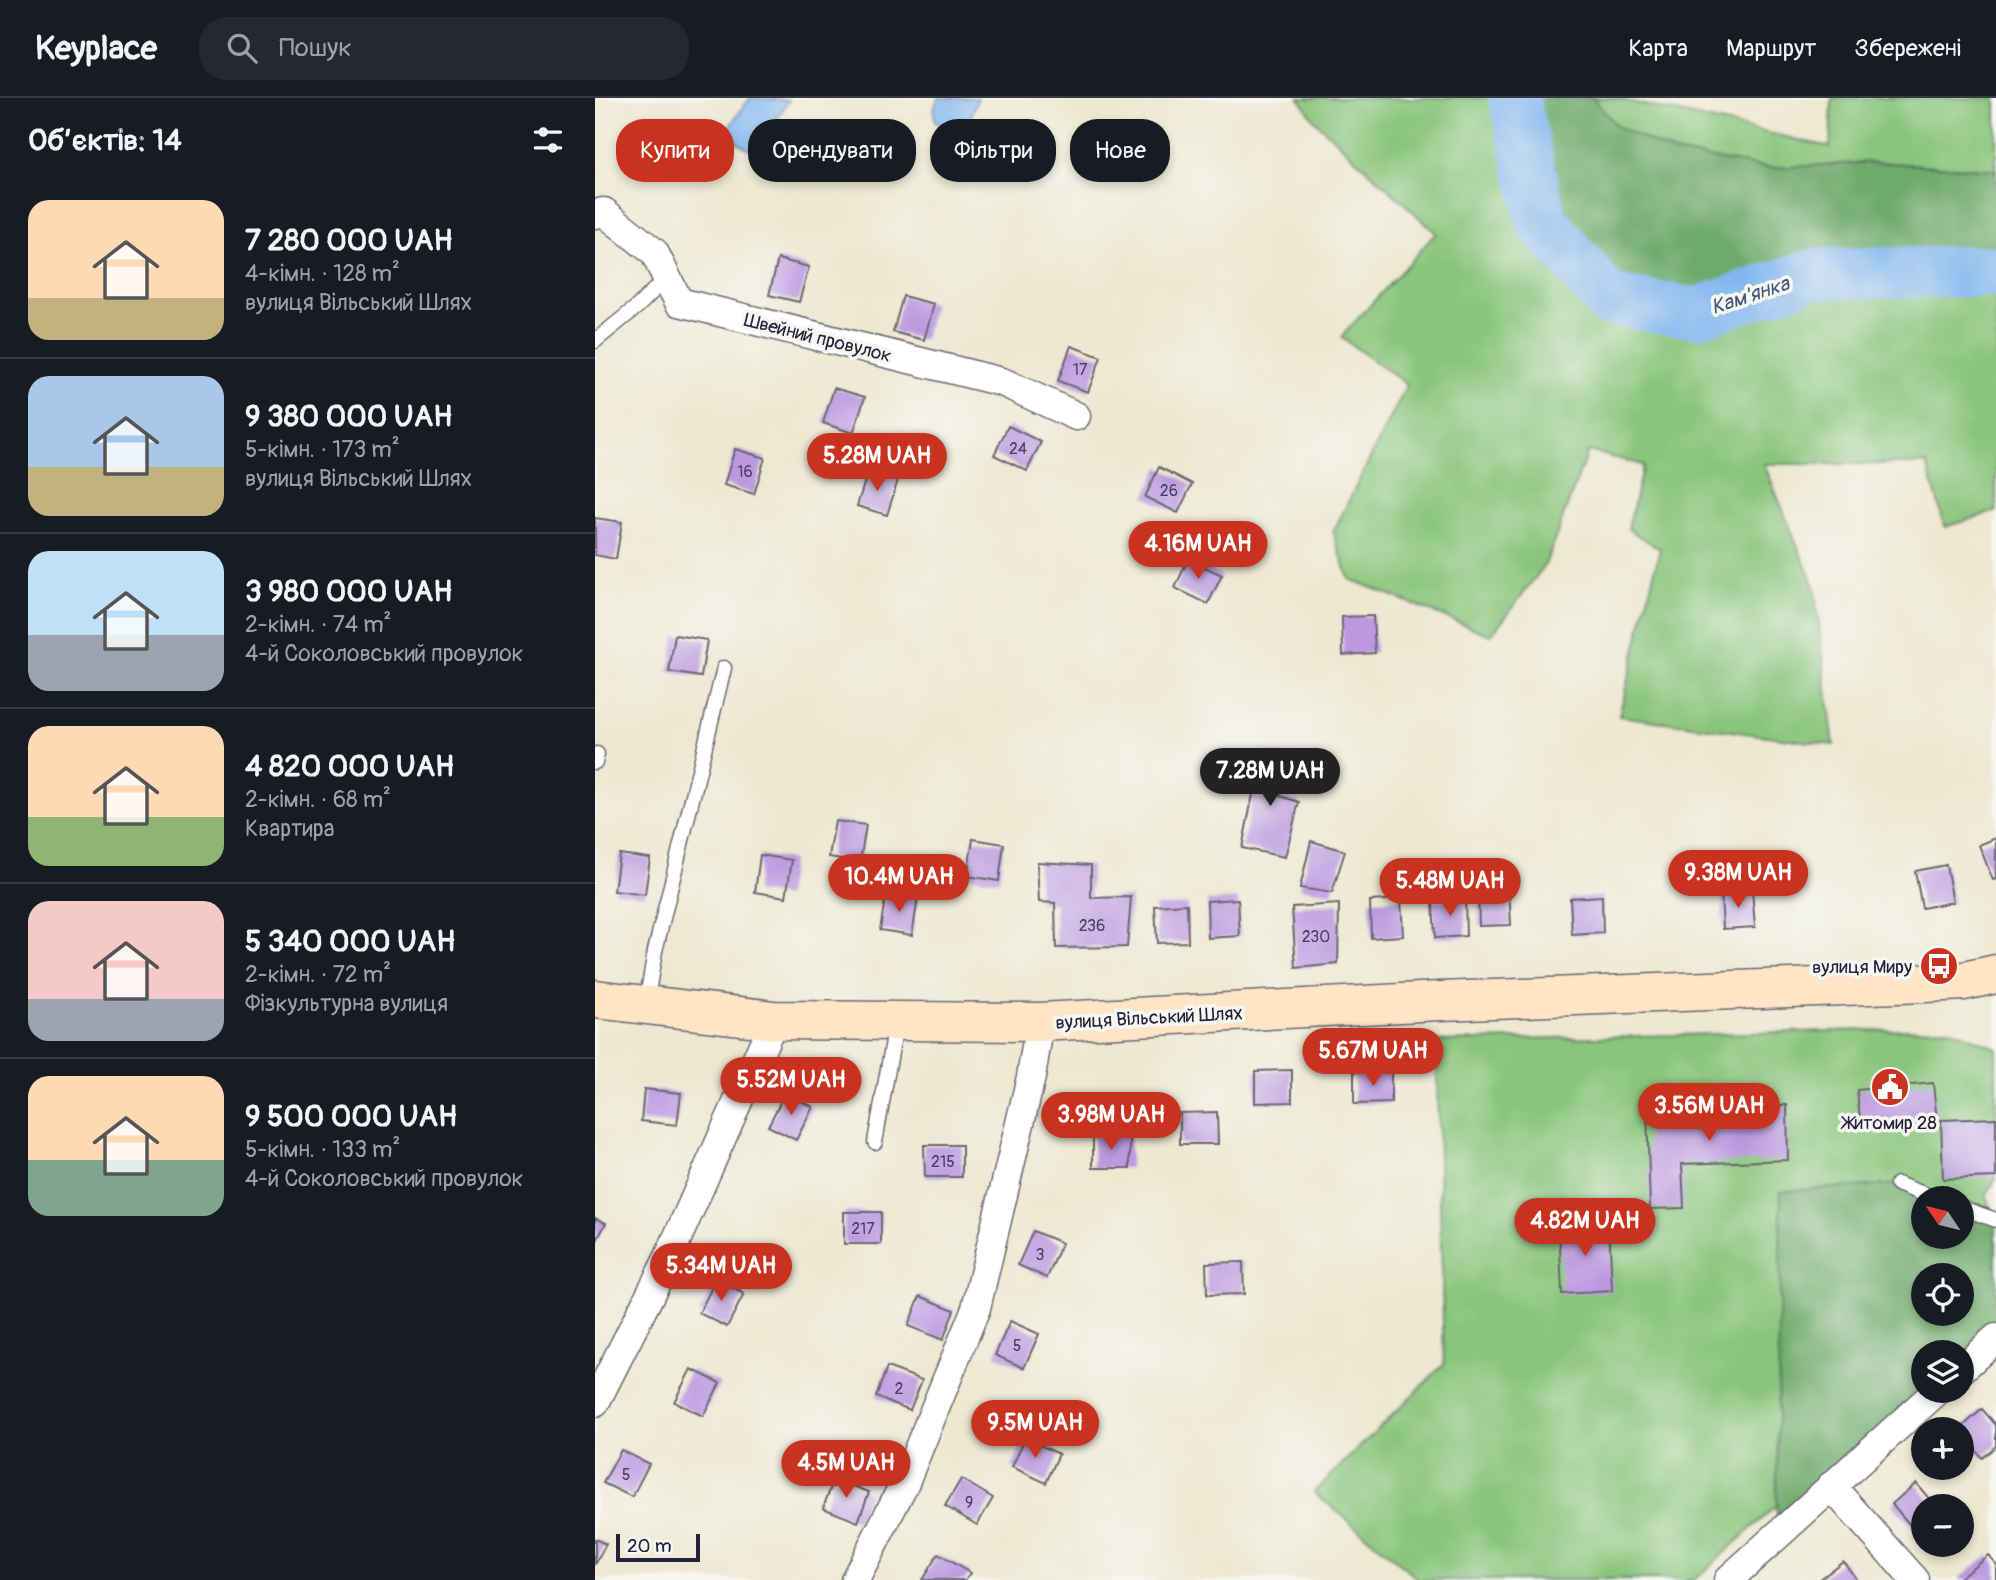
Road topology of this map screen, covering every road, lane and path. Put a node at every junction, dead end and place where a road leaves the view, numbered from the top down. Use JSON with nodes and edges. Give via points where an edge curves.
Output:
{"nodes":[{"id":1,"x":595,"y":214,"type":"edge"},
{"id":2,"x":667,"y":277,"type":"junction"},
{"id":3,"x":595,"y":341,"type":"edge"},
{"id":4,"x":1076,"y":416,"type":"dead end"},
{"id":5,"x":724,"y":668,"type":"dead end"},
{"id":6,"x":1993,"y":977,"type":"edge"},
{"id":7,"x":595,"y":999,"type":"edge"},
{"id":8,"x":645,"y":1005,"type":"junction"},
{"id":9,"x":774,"y":1020,"type":"junction"},
{"id":10,"x":1040,"y":1023,"type":"junction"},
{"id":11,"x":896,"y":1024,"type":"junction"},
{"id":12,"x":875,"y":1142,"type":"dead end"},
{"id":13,"x":1897,"y":1184,"type":"dead end"},
{"id":14,"x":1911,"y":1189,"type":"edge"},
{"id":15,"x":1974,"y":1212,"type":"edge"},
{"id":16,"x":1996,"y":1220,"type":"edge"},
{"id":17,"x":1996,"y":1338,"type":"edge"},
{"id":18,"x":1974,"y":1358,"type":"edge"},
{"id":19,"x":595,"y":1403,"type":"edge"},
{"id":20,"x":1924,"y":1403,"type":"edge"},
{"id":21,"x":1831,"y":1486,"type":"junction"},
{"id":22,"x":855,"y":1580,"type":"edge"},
{"id":23,"x":1728,"y":1580,"type":"edge"},
{"id":24,"x":1915,"y":1580,"type":"edge"}],
"edges":[{"from":1,"to":2,"type":"street","name":"Швейний провулок","via":[[604,212],[654,252]]},
{"from":2,"to":3,"type":"lane"},
{"from":2,"to":4,"type":"street","name":"Швейний провулок","via":[[679,302],[1002,382]]},
{"from":5,"to":8,"type":"lane"},
{"from":6,"to":10,"type":"street","name":"вулиця Вільський Шлях"},
{"from":7,"to":8,"type":"street","name":"вулиця Вільський Шлях"},
{"from":8,"to":9,"type":"street","name":"вулиця Вільський Шлях"},
{"from":9,"to":11,"type":"street","name":"вулиця Вільський Шлях"},
{"from":9,"to":19,"type":"street","via":[[668,1259]]},
{"from":10,"to":11,"type":"street","name":"вулиця Вільський Шлях"},
{"from":10,"to":22,"type":"street","via":[[977,1308],[905,1482]]},
{"from":11,"to":12,"type":"lane"},
{"from":13,"to":14,"type":"lane"},
{"from":15,"to":16,"type":"lane"},
{"from":17,"to":18,"type":"street"},
{"from":20,"to":21,"type":"street"},
{"from":21,"to":23,"type":"street"},
{"from":21,"to":24,"type":"street"}]}
